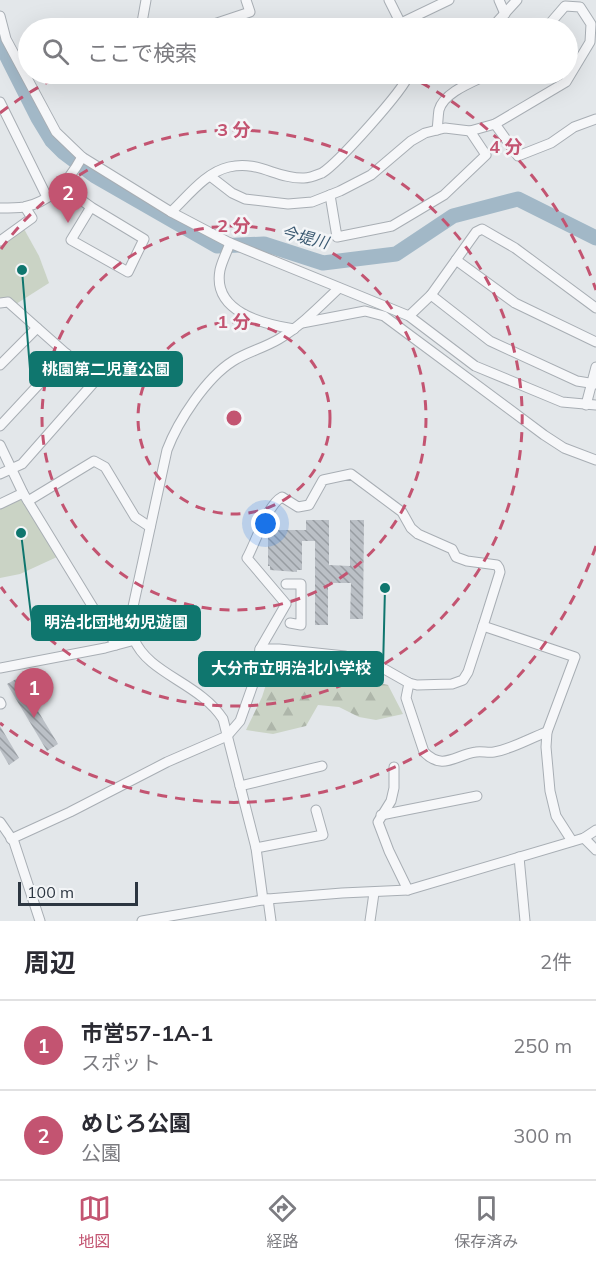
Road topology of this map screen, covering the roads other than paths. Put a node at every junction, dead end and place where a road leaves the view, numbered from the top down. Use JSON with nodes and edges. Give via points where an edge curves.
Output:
{"nodes":[{"id":1,"x":246,"y":0,"type":"edge"},
{"id":2,"x":389,"y":0,"type":"edge"},
{"id":3,"x":449,"y":0,"type":"edge"},
{"id":4,"x":499,"y":0,"type":"edge"},
{"id":5,"x":517,"y":0,"type":"edge"},
{"id":6,"x":149,"y":1,"type":"edge"},
{"id":7,"x":505,"y":14,"type":"junction"},
{"id":8,"x":0,"y":16,"type":"edge"},
{"id":9,"x":144,"y":18,"type":"edge"},
{"id":10,"x":232,"y":18,"type":"edge"},
{"id":11,"x":398,"y":18,"type":"edge"},
{"id":12,"x":416,"y":18,"type":"edge"},
{"id":13,"x":501,"y":18,"type":"edge"},
{"id":14,"x":555,"y":18,"type":"edge"},
{"id":15,"x":594,"y":22,"type":"edge"},
{"id":16,"x":590,"y":42,"type":"junction"},
{"id":17,"x":596,"y":52,"type":"edge"},
{"id":18,"x":18,"y":61,"type":"edge"},
{"id":19,"x":578,"y":62,"type":"edge"},
{"id":20,"x":30,"y":84,"type":"edge"},
{"id":21,"x":404,"y":84,"type":"edge"},
{"id":22,"x":469,"y":84,"type":"edge"},
{"id":23,"x":563,"y":84,"type":"edge"},
{"id":24,"x":0,"y":102,"type":"edge"},
{"id":25,"x":596,"y":119,"type":"edge"},
{"id":26,"x":495,"y":124,"type":"junction"},
{"id":27,"x":437,"y":130,"type":"junction"},
{"id":28,"x":470,"y":131,"type":"junction"},
{"id":29,"x":80,"y":159,"type":"junction"},
{"id":30,"x":210,"y":176,"type":"junction"},
{"id":31,"x":65,"y":180,"type":"junction"},
{"id":32,"x":330,"y":195,"type":"junction"},
{"id":33,"x":47,"y":197,"type":"junction"},
{"id":34,"x":1,"y":206,"type":"edge"},
{"id":35,"x":25,"y":207,"type":"junction"},
{"id":36,"x":91,"y":207,"type":"junction"},
{"id":37,"x":171,"y":212,"type":"junction"},
{"id":38,"x":0,"y":240,"type":"edge"},
{"id":39,"x":230,"y":243,"type":"junction"},
{"id":40,"x":456,"y":260,"type":"junction"},
{"id":41,"x":339,"y":288,"type":"junction"},
{"id":42,"x":431,"y":295,"type":"junction"},
{"id":43,"x":0,"y":303,"type":"edge"},
{"id":44,"x":596,"y":308,"type":"edge"},
{"id":45,"x":409,"y":316,"type":"junction"},
{"id":46,"x":298,"y":326,"type":"junction"},
{"id":47,"x":37,"y":328,"type":"junction"},
{"id":48,"x":596,"y":342,"type":"edge"},
{"id":49,"x":67,"y":354,"type":"junction"},
{"id":50,"x":0,"y":366,"type":"edge"},
{"id":51,"x":596,"y":367,"type":"edge"},
{"id":52,"x":593,"y":384,"type":"edge"},
{"id":53,"x":591,"y":405,"type":"edge"},
{"id":54,"x":0,"y":426,"type":"edge"},
{"id":55,"x":0,"y":445,"type":"edge"},
{"id":56,"x":596,"y":460,"type":"edge"},
{"id":57,"x":12,"y":468,"type":"junction"},
{"id":58,"x":0,"y":474,"type":"edge"},
{"id":59,"x":25,"y":497,"type":"junction"},
{"id":60,"x":0,"y":504,"type":"edge"},
{"id":61,"x":150,"y":527,"type":"junction"},
{"id":62,"x":286,"y":584,"type":"dead end"},
{"id":63,"x":301,"y":607,"type":"junction"},
{"id":64,"x":282,"y":611,"type":"junction"},
{"id":65,"x":290,"y":623,"type":"dead end"},
{"id":66,"x":483,"y":626,"type":"junction"},
{"id":67,"x":135,"y":640,"type":"junction"},
{"id":68,"x":116,"y":645,"type":"junction"},
{"id":69,"x":260,"y":649,"type":"junction"},
{"id":70,"x":0,"y":668,"type":"edge"},
{"id":71,"x":409,"y":684,"type":"junction"},
{"id":72,"x":547,"y":732,"type":"junction"},
{"id":73,"x":227,"y":736,"type":"junction"},
{"id":74,"x":322,"y":766,"type":"dead end"},
{"id":75,"x":394,"y":767,"type":"dead end"},
{"id":76,"x":240,"y":786,"type":"junction"},
{"id":77,"x":477,"y":795,"type":"dead end"},
{"id":78,"x":315,"y":810,"type":"dead end"},
{"id":79,"x":381,"y":815,"type":"junction"},
{"id":80,"x":0,"y":822,"type":"edge"},
{"id":81,"x":596,"y":830,"type":"edge"},
{"id":82,"x":6,"y":836,"type":"edge"},
{"id":83,"x":584,"y":838,"type":"junction"},
{"id":84,"x":572,"y":841,"type":"junction"},
{"id":85,"x":256,"y":848,"type":"junction"},
{"id":86,"x":596,"y":850,"type":"edge"},
{"id":87,"x":519,"y":857,"type":"junction"},
{"id":88,"x":408,"y":890,"type":"junction"},
{"id":89,"x":374,"y":892,"type":"junction"},
{"id":90,"x":265,"y":899,"type":"junction"},
{"id":91,"x":40,"y":921,"type":"edge"},
{"id":92,"x":142,"y":921,"type":"edge"},
{"id":93,"x":271,"y":921,"type":"edge"},
{"id":94,"x":370,"y":921,"type":"edge"},
{"id":95,"x":525,"y":921,"type":"edge"}],
"edges":[{"from":1,"to":10,"type":"street","via":[[250,12]]},
{"from":2,"to":11,"type":"street"},
{"from":3,"to":12,"type":"street"},
{"from":4,"to":7,"type":"street"},
{"from":5,"to":7,"type":"street"},
{"from":6,"to":9,"type":"street"},
{"from":7,"to":13,"type":"street"},
{"from":8,"to":18,"type":"street"},
{"from":14,"to":15,"type":"street","via":[[565,6],[580,7]]},
{"from":15,"to":16,"type":"street"},
{"from":16,"to":17,"type":"street"},
{"from":16,"to":19,"type":"street"},
{"from":20,"to":29,"type":"street","via":[[56,132]]},
{"from":21,"to":30,"type":"street","via":[[322,173],[307,178],[290,177],[248,165],[228,167]]},
{"from":22,"to":27,"type":"street","via":[[442,103]]},
{"from":23,"to":26,"type":"street"},
{"from":24,"to":33,"type":"street"},
{"from":25,"to":26,"type":"street","via":[[518,156]]},
{"from":26,"to":28,"type":"street"},
{"from":27,"to":28,"type":"street"},
{"from":27,"to":32,"type":"street","via":[[411,141],[371,175]]},
{"from":28,"to":32,"type":"street","via":[[486,155],[444,195],[392,226],[338,237]]},
{"from":29,"to":31,"type":"street"},
{"from":29,"to":37,"type":"street"},
{"from":30,"to":32,"type":"street","via":[[245,199],[288,204],[312,202]]},
{"from":30,"to":37,"type":"street"},
{"from":31,"to":33,"type":"street"},
{"from":31,"to":36,"type":"street","via":[[73,194]]},
{"from":33,"to":35,"type":"street"},
{"from":34,"to":35,"type":"street"},
{"from":35,"to":38,"type":"street","via":[[33,218]]},
{"from":36,"to":36,"type":"street","via":[[71,240],[128,272],[144,239]]},
{"from":37,"to":39,"type":"street"},
{"from":39,"to":41,"type":"street"},
{"from":39,"to":46,"type":"street","via":[[220,270],[220,291],[225,300],[256,321]]},
{"from":40,"to":42,"type":"street"},
{"from":40,"to":44,"type":"street","via":[[482,229],[515,248]]},
{"from":40,"to":48,"type":"street","via":[[515,303]]},
{"from":41,"to":45,"type":"street"},
{"from":41,"to":46,"type":"street"},
{"from":42,"to":45,"type":"street"},
{"from":42,"to":52,"type":"street","via":[[490,341],[577,381]]},
{"from":43,"to":47,"type":"street","via":[[8,302]]},
{"from":45,"to":53,"type":"street","via":[[476,366],[562,402]]},
{"from":46,"to":56,"type":"street","via":[[365,310],[384,316],[544,435],[564,448]]},
{"from":46,"to":61,"type":"street","via":[[231,362],[188,409],[167,450]]},
{"from":47,"to":49,"type":"street"},
{"from":47,"to":50,"type":"street"},
{"from":49,"to":54,"type":"street"},
{"from":49,"to":57,"type":"street","via":[[96,380],[22,464]]},
{"from":51,"to":52,"type":"street"},
{"from":52,"to":53,"type":"street"},
{"from":55,"to":57,"type":"street"},
{"from":57,"to":58,"type":"street"},
{"from":57,"to":59,"type":"street"},
{"from":59,"to":60,"type":"street"},
{"from":59,"to":61,"type":"street","via":[[94,461],[105,467],[135,517]]},
{"from":59,"to":68,"type":"street"},
{"from":61,"to":67,"type":"street","via":[[131,616]]},
{"from":62,"to":63,"type":"street","via":[[301,584]]},
{"from":63,"to":64,"type":"street"},
{"from":63,"to":65,"type":"street","via":[[302,625]]},
{"from":64,"to":66,"type":"street","via":[[286,604],[247,558],[262,524],[276,500],[282,497],[298,507],[309,505],[323,480],[351,474],[402,512],[418,534],[452,549],[456,557],[500,568]]},
{"from":64,"to":69,"type":"street"},
{"from":66,"to":71,"type":"street","via":[[463,680],[452,684]]},
{"from":66,"to":72,"type":"street","via":[[575,657]]},
{"from":67,"to":68,"type":"street"},
{"from":67,"to":73,"type":"street","via":[[149,661],[216,708]]},
{"from":68,"to":70,"type":"street"},
{"from":69,"to":71,"type":"street","via":[[345,656],[379,666]]},
{"from":69,"to":73,"type":"street","via":[[247,705]]},
{"from":71,"to":72,"type":"street","via":[[406,698],[424,752],[430,759],[439,762],[476,752],[493,753]]},
{"from":72,"to":84,"type":"street","via":[[550,791],[556,816]]},
{"from":73,"to":76,"type":"street"},
{"from":73,"to":82,"type":"street","via":[[79,808]]},
{"from":74,"to":76,"type":"street"},
{"from":75,"to":79,"type":"street","via":[[391,801]]},
{"from":76,"to":85,"type":"street"},
{"from":77,"to":79,"type":"street"},
{"from":78,"to":85,"type":"street","via":[[323,835]]},
{"from":79,"to":88,"type":"street","via":[[378,822]]},
{"from":80,"to":82,"type":"street"},
{"from":81,"to":83,"type":"street"},
{"from":82,"to":91,"type":"street"},
{"from":83,"to":84,"type":"street"},
{"from":83,"to":86,"type":"street"},
{"from":84,"to":87,"type":"street"},
{"from":85,"to":90,"type":"street"},
{"from":87,"to":88,"type":"street"},
{"from":87,"to":95,"type":"street"},
{"from":88,"to":89,"type":"street"},
{"from":89,"to":90,"type":"street"},
{"from":89,"to":94,"type":"street"},
{"from":90,"to":92,"type":"street"},
{"from":90,"to":93,"type":"street"}]}
